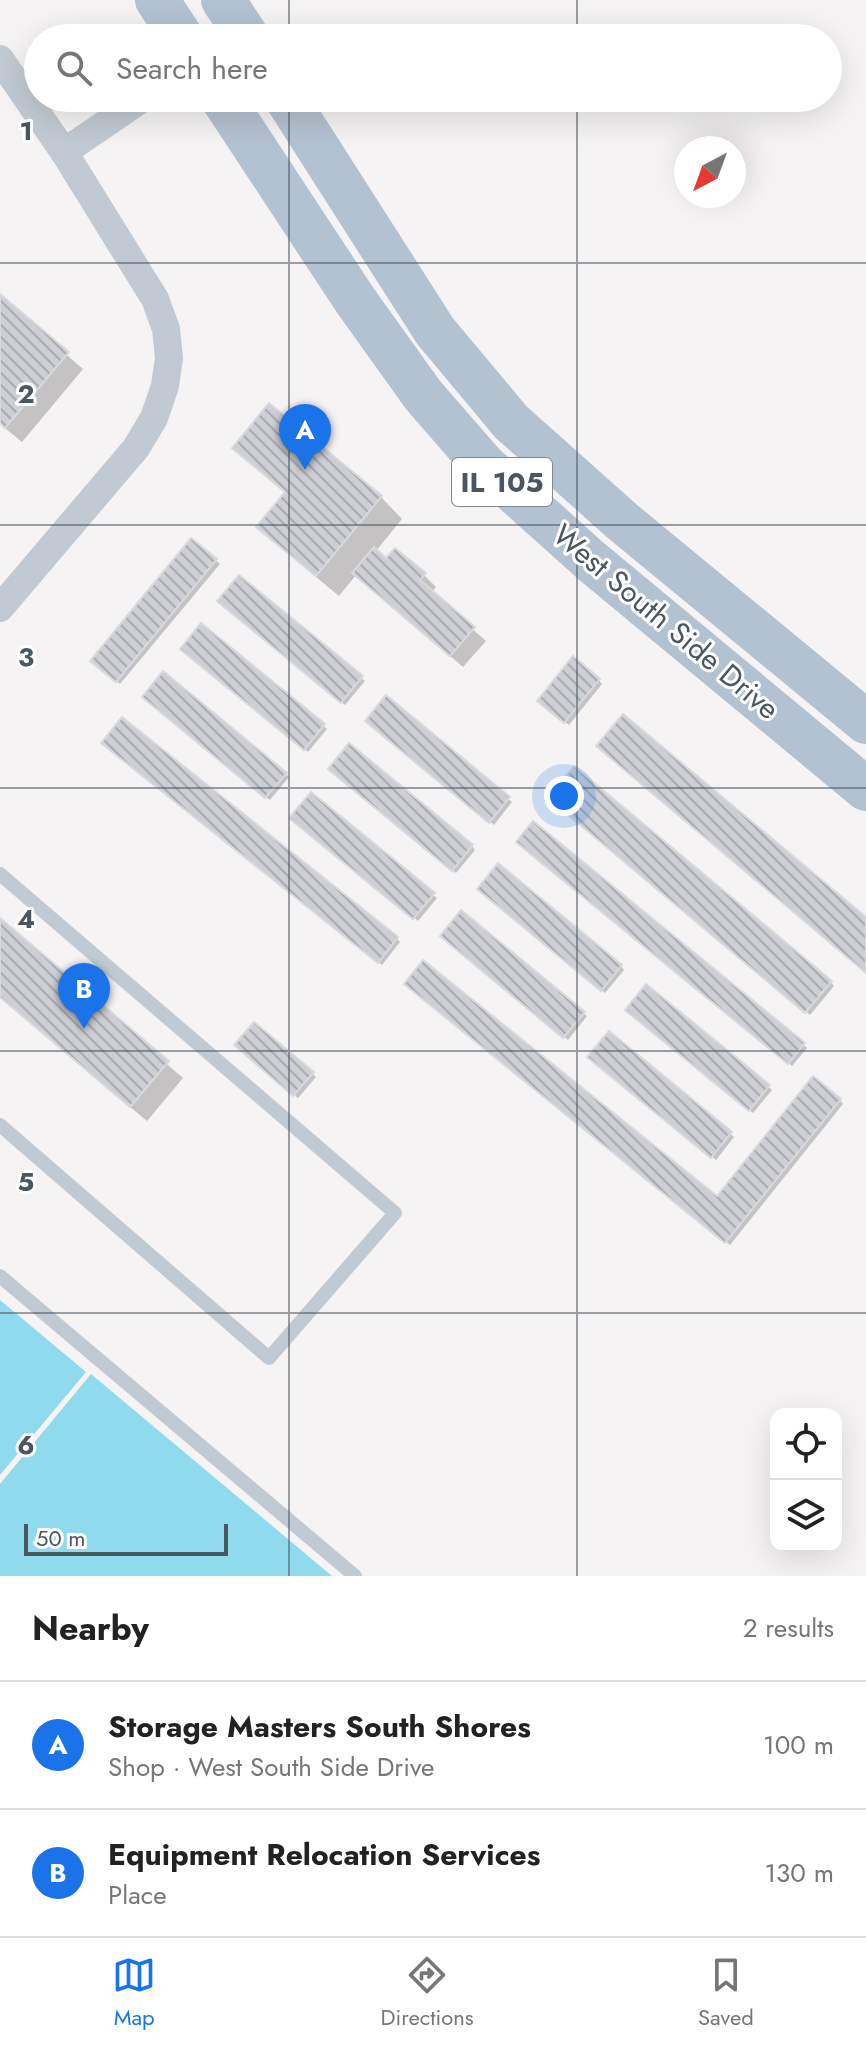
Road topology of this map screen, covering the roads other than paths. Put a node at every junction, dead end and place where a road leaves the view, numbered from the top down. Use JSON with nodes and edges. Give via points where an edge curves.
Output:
{"nodes":[{"id":1,"x":157,"y":0,"type":"edge"},
{"id":2,"x":173,"y":24,"type":"edge"},
{"id":3,"x":0,"y":59,"type":"edge"},
{"id":4,"x":24,"y":94,"type":"edge"},
{"id":5,"x":36,"y":112,"type":"edge"},
{"id":6,"x":123,"y":112,"type":"edge"},
{"id":7,"x":231,"y":112,"type":"edge"},
{"id":8,"x":295,"y":112,"type":"edge"},
{"id":9,"x":64,"y":152,"type":"junction"},
{"id":10,"x":0,"y":608,"type":"edge"},
{"id":11,"x":866,"y":722,"type":"edge"},
{"id":12,"x":866,"y":789,"type":"edge"},
{"id":13,"x":0,"y":874,"type":"edge"},
{"id":14,"x":0,"y":1125,"type":"edge"},
{"id":15,"x":0,"y":1276,"type":"edge"},
{"id":16,"x":355,"y":1576,"type":"edge"}],
"edges":[{"from":1,"to":2,"type":"main road"},
{"from":3,"to":4,"type":"street"},
{"from":5,"to":9,"type":"street"},
{"from":6,"to":9,"type":"street"},
{"from":7,"to":12,"type":"main road","name":"West South Side Drive","number":"IL 105","via":[[423,395],[483,464],[591,561]]},
{"from":8,"to":11,"type":"main road","name":"West South Side Drive","number":"IL 105","via":[[435,331],[511,422]]},
{"from":9,"to":10,"type":"street","via":[[155,299],[167,344],[165,386],[136,448]]},
{"from":13,"to":14,"type":"lane","via":[[395,1213],[269,1358]]},
{"from":15,"to":16,"type":"lane"}]}
